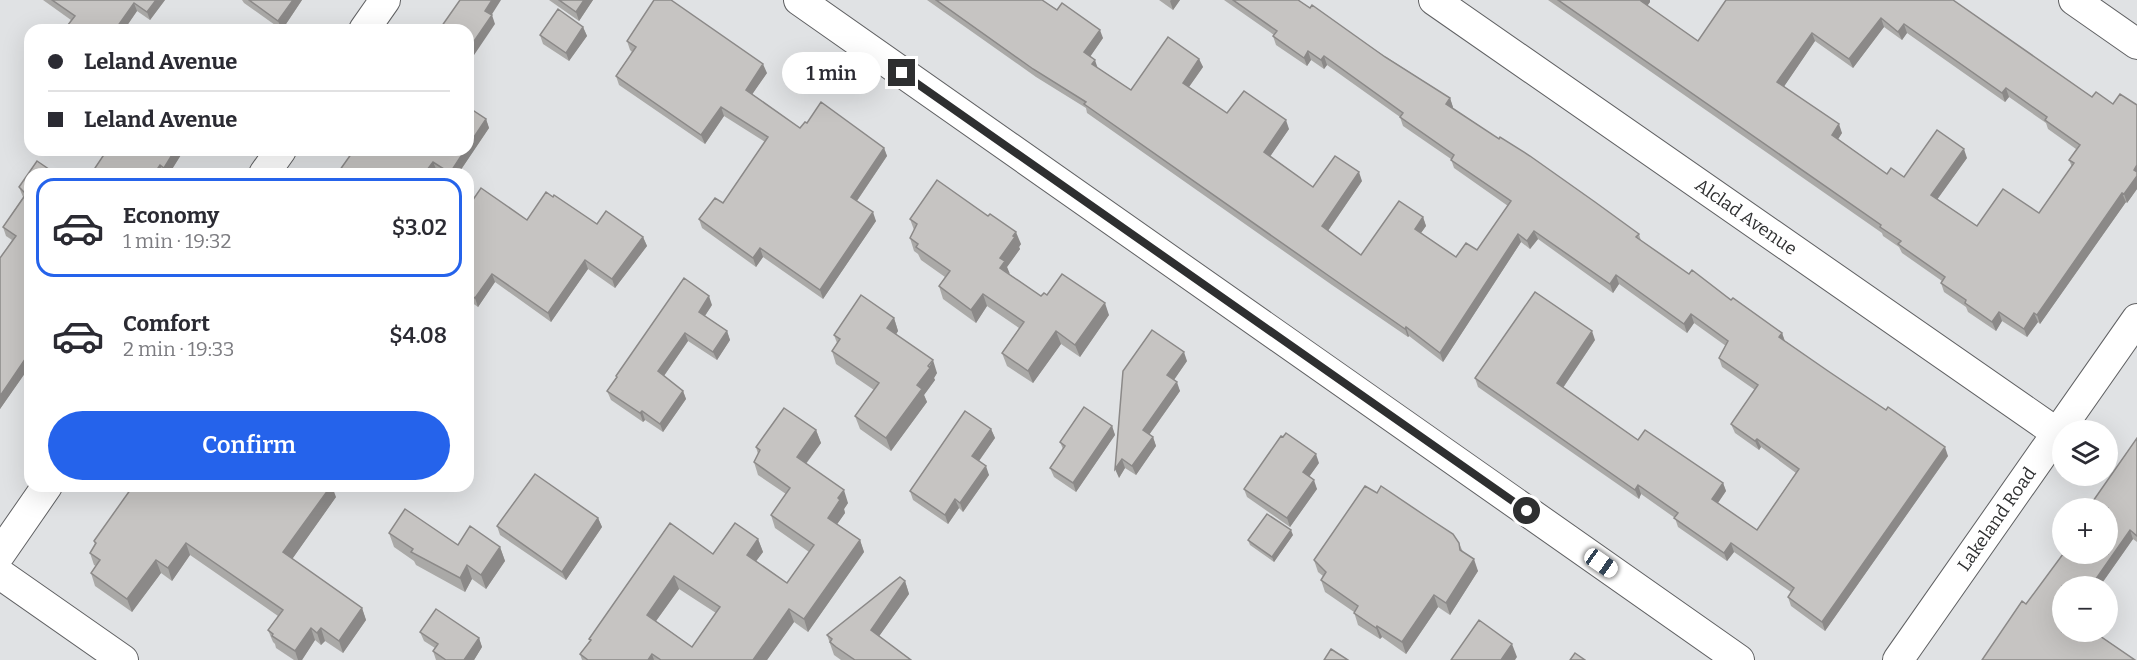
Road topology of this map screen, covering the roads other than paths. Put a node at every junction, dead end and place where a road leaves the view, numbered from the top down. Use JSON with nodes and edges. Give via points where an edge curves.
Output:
{"nodes":[{"id":1,"x":385,"y":0,"type":"edge"},
{"id":2,"x":799,"y":0,"type":"edge"},
{"id":3,"x":1434,"y":0,"type":"edge"},
{"id":4,"x":2074,"y":0,"type":"edge"},
{"id":5,"x":368,"y":24,"type":"edge"},
{"id":6,"x":2137,"y":44,"type":"edge"},
{"id":7,"x":2137,"y":319,"type":"edge"},
{"id":8,"x":2066,"y":420,"type":"edge"},
{"id":9,"x":2052,"y":430,"type":"edge"},
{"id":10,"x":2052,"y":440,"type":"edge"},
{"id":11,"x":43,"y":492,"type":"edge"},
{"id":12,"x":0,"y":554,"type":"edge"},
{"id":13,"x":0,"y":574,"type":"edge"},
{"id":14,"x":123,"y":660,"type":"edge"},
{"id":15,"x":1739,"y":660,"type":"edge"},
{"id":16,"x":1898,"y":660,"type":"edge"}],
"edges":[{"from":1,"to":5,"type":"street"},
{"from":2,"to":15,"type":"street"},
{"from":3,"to":9,"type":"street","name":"Alclad Avenue"},
{"from":4,"to":6,"type":"street"},
{"from":7,"to":8,"type":"street","name":"Lakeland Road"},
{"from":10,"to":16,"type":"street","name":"Lakeland Road"},
{"from":11,"to":12,"type":"street"},
{"from":13,"to":14,"type":"street"}]}
